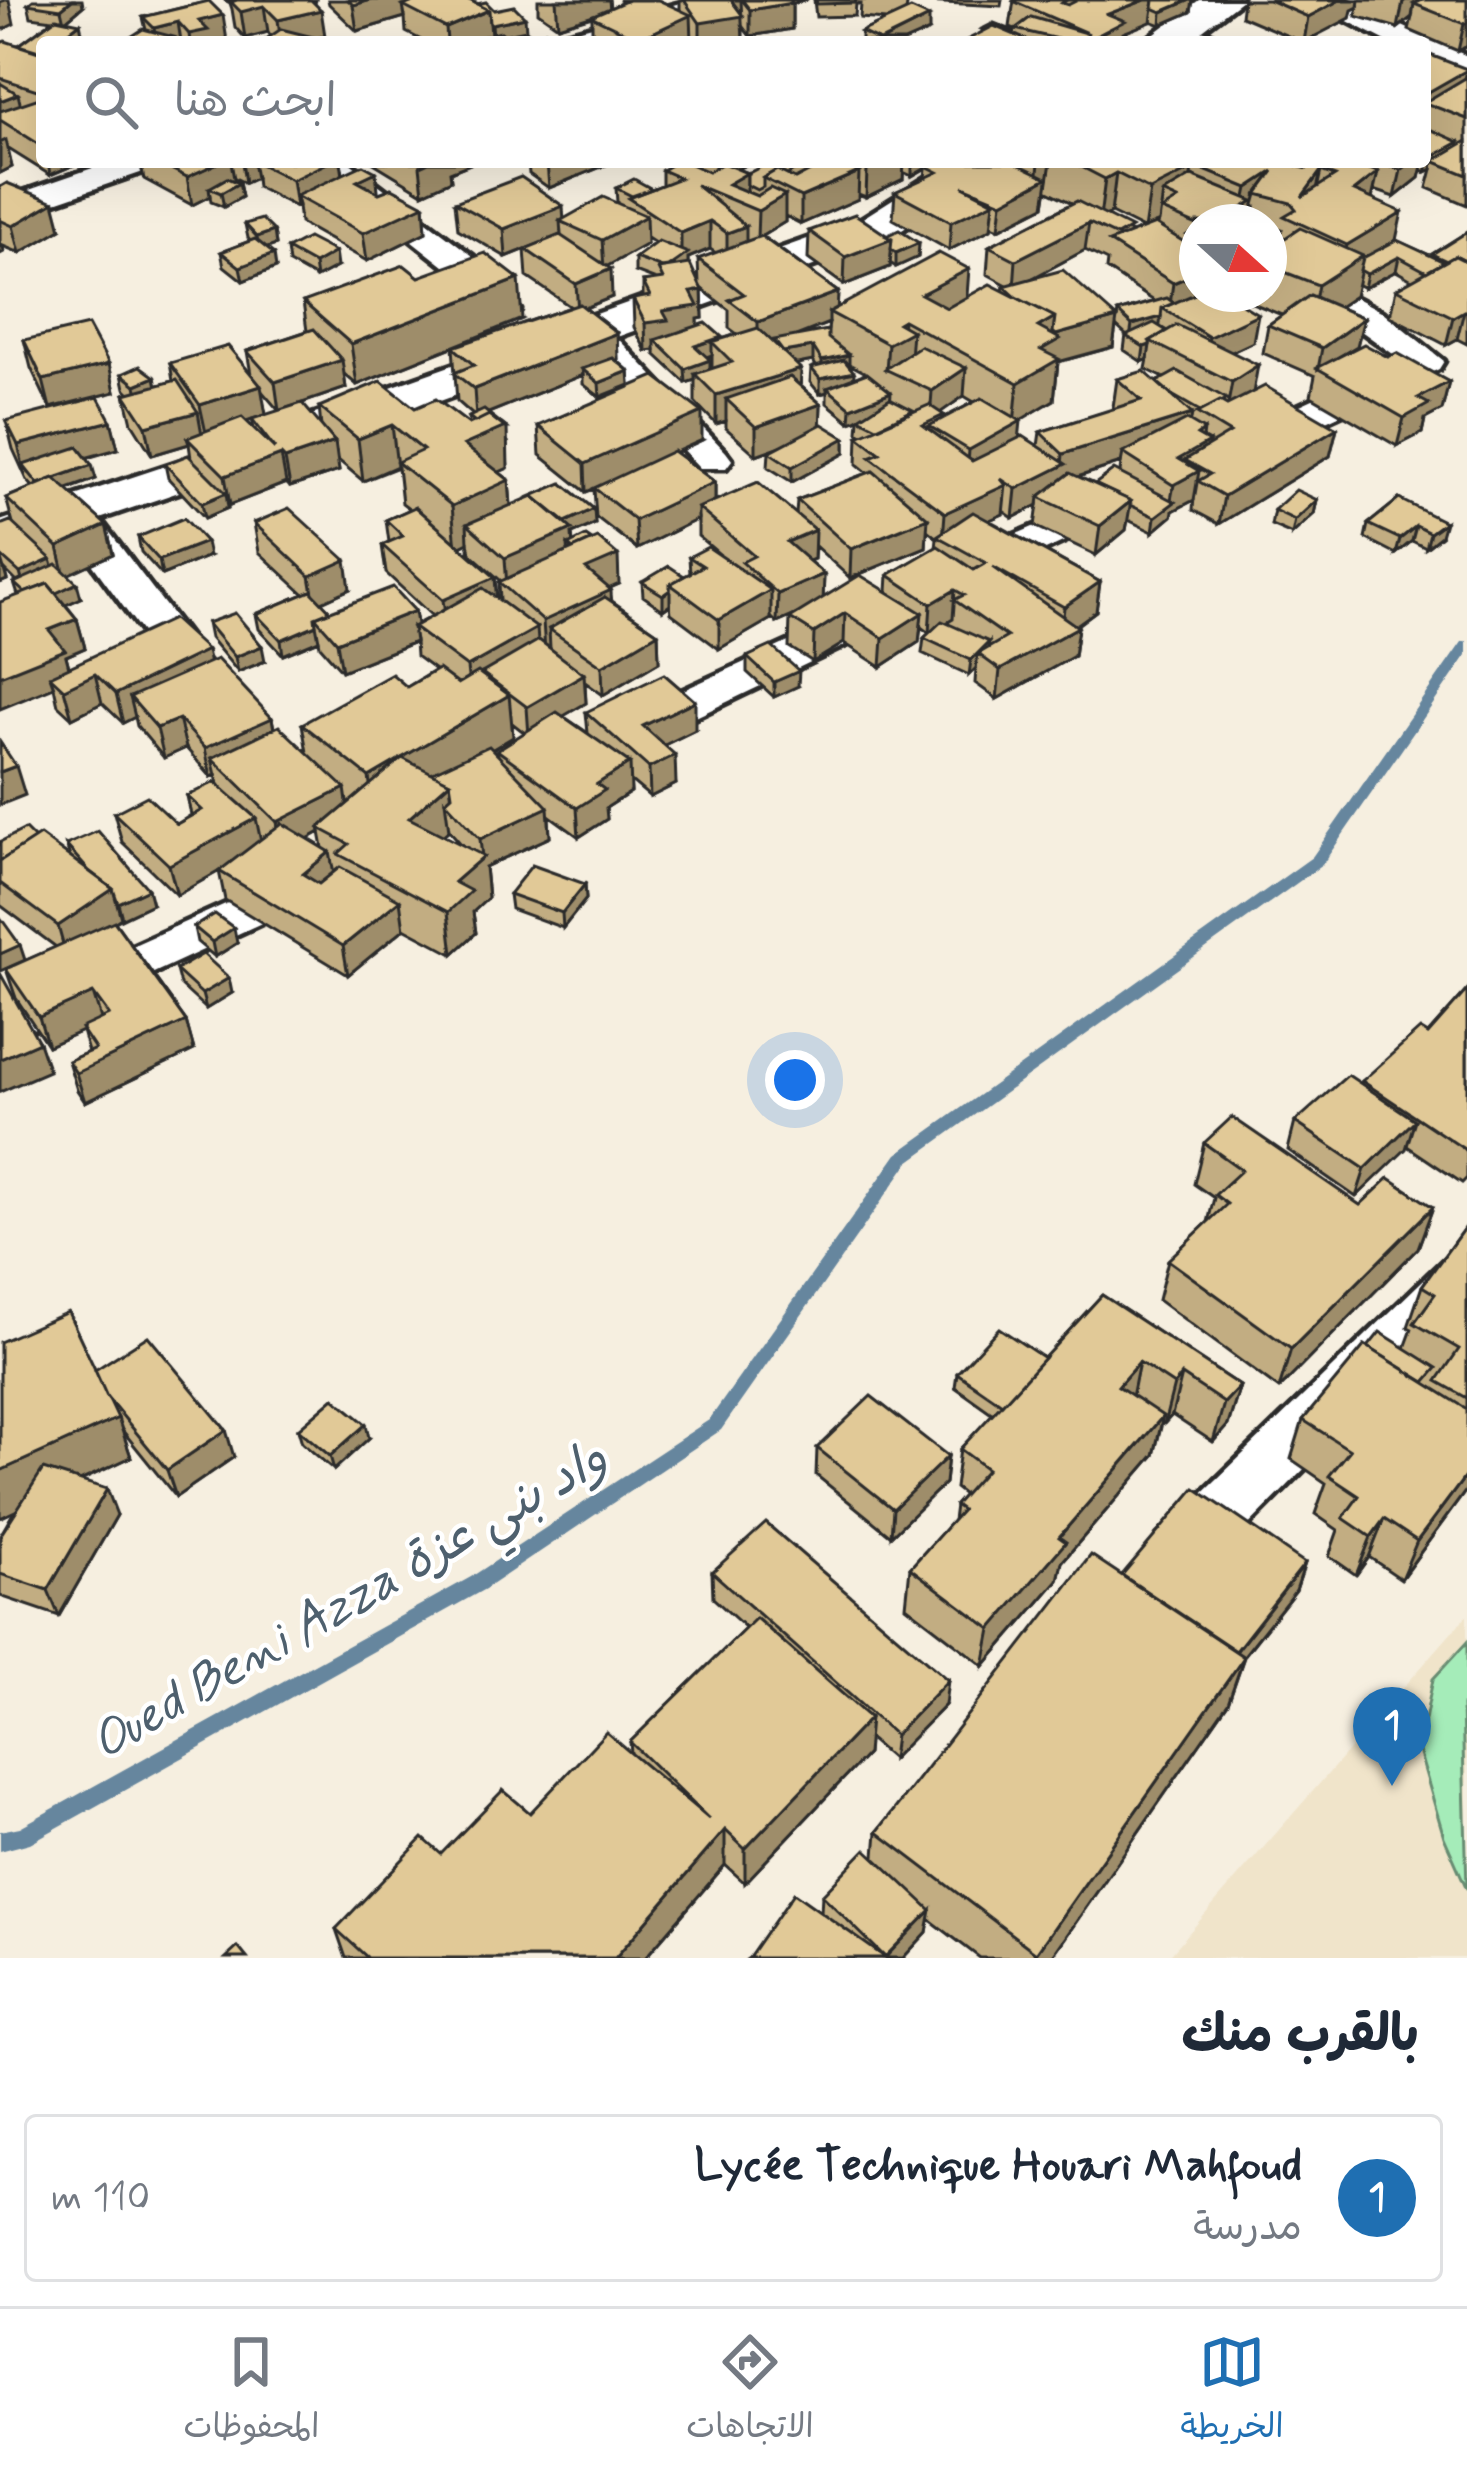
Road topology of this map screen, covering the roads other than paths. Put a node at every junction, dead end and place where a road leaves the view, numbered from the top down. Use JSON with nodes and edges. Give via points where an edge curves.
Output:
{"nodes":[{"id":1,"x":726,"y":0,"type":"edge"},
{"id":2,"x":1224,"y":0,"type":"edge"},
{"id":3,"x":1322,"y":0,"type":"edge"},
{"id":4,"x":588,"y":36,"type":"edge"},
{"id":5,"x":1184,"y":36,"type":"edge"},
{"id":6,"x":1399,"y":36,"type":"edge"},
{"id":7,"x":1431,"y":51,"type":"edge"},
{"id":8,"x":1467,"y":68,"type":"edge"},
{"id":9,"x":124,"y":168,"type":"edge"},
{"id":10,"x":336,"y":168,"type":"edge"},
{"id":11,"x":973,"y":168,"type":"edge"},
{"id":12,"x":0,"y":211,"type":"edge"},
{"id":13,"x":1287,"y":273,"type":"edge"},
{"id":14,"x":592,"y":334,"type":"junction"},
{"id":15,"x":539,"y":352,"type":"junction"},
{"id":16,"x":1213,"y":458,"type":"edge"},
{"id":17,"x":713,"y":460,"type":"dead end"},
{"id":18,"x":1149,"y":488,"type":"edge"},
{"id":19,"x":75,"y":512,"type":"junction"},
{"id":20,"x":0,"y":538,"type":"edge"},
{"id":21,"x":936,"y":586,"type":"edge"},
{"id":22,"x":893,"y":606,"type":"edge"},
{"id":23,"x":215,"y":700,"type":"edge"},
{"id":24,"x":596,"y":748,"type":"edge"},
{"id":25,"x":341,"y":868,"type":"edge"},
{"id":26,"x":0,"y":1026,"type":"edge"},
{"id":27,"x":1467,"y":1271,"type":"edge"},
{"id":28,"x":1144,"y":1589,"type":"edge"}],
"edges":[{"from":1,"to":4,"type":"street"},
{"from":2,"to":5,"type":"street"},
{"from":3,"to":6,"type":"street"},
{"from":7,"to":8,"type":"street"},
{"from":9,"to":12,"type":"street"},
{"from":10,"to":15,"type":"street","via":[[461,262]]},
{"from":11,"to":14,"type":"street","via":[[891,242]]},
{"from":13,"to":16,"type":"street","via":[[1426,361]]},
{"from":14,"to":15,"type":"street"},
{"from":14,"to":17,"type":"street"},
{"from":15,"to":19,"type":"street"},
{"from":18,"to":21,"type":"street"},
{"from":19,"to":20,"type":"street"},
{"from":19,"to":23,"type":"street"},
{"from":22,"to":24,"type":"street"},
{"from":25,"to":26,"type":"street"},
{"from":27,"to":28,"type":"street"}]}
